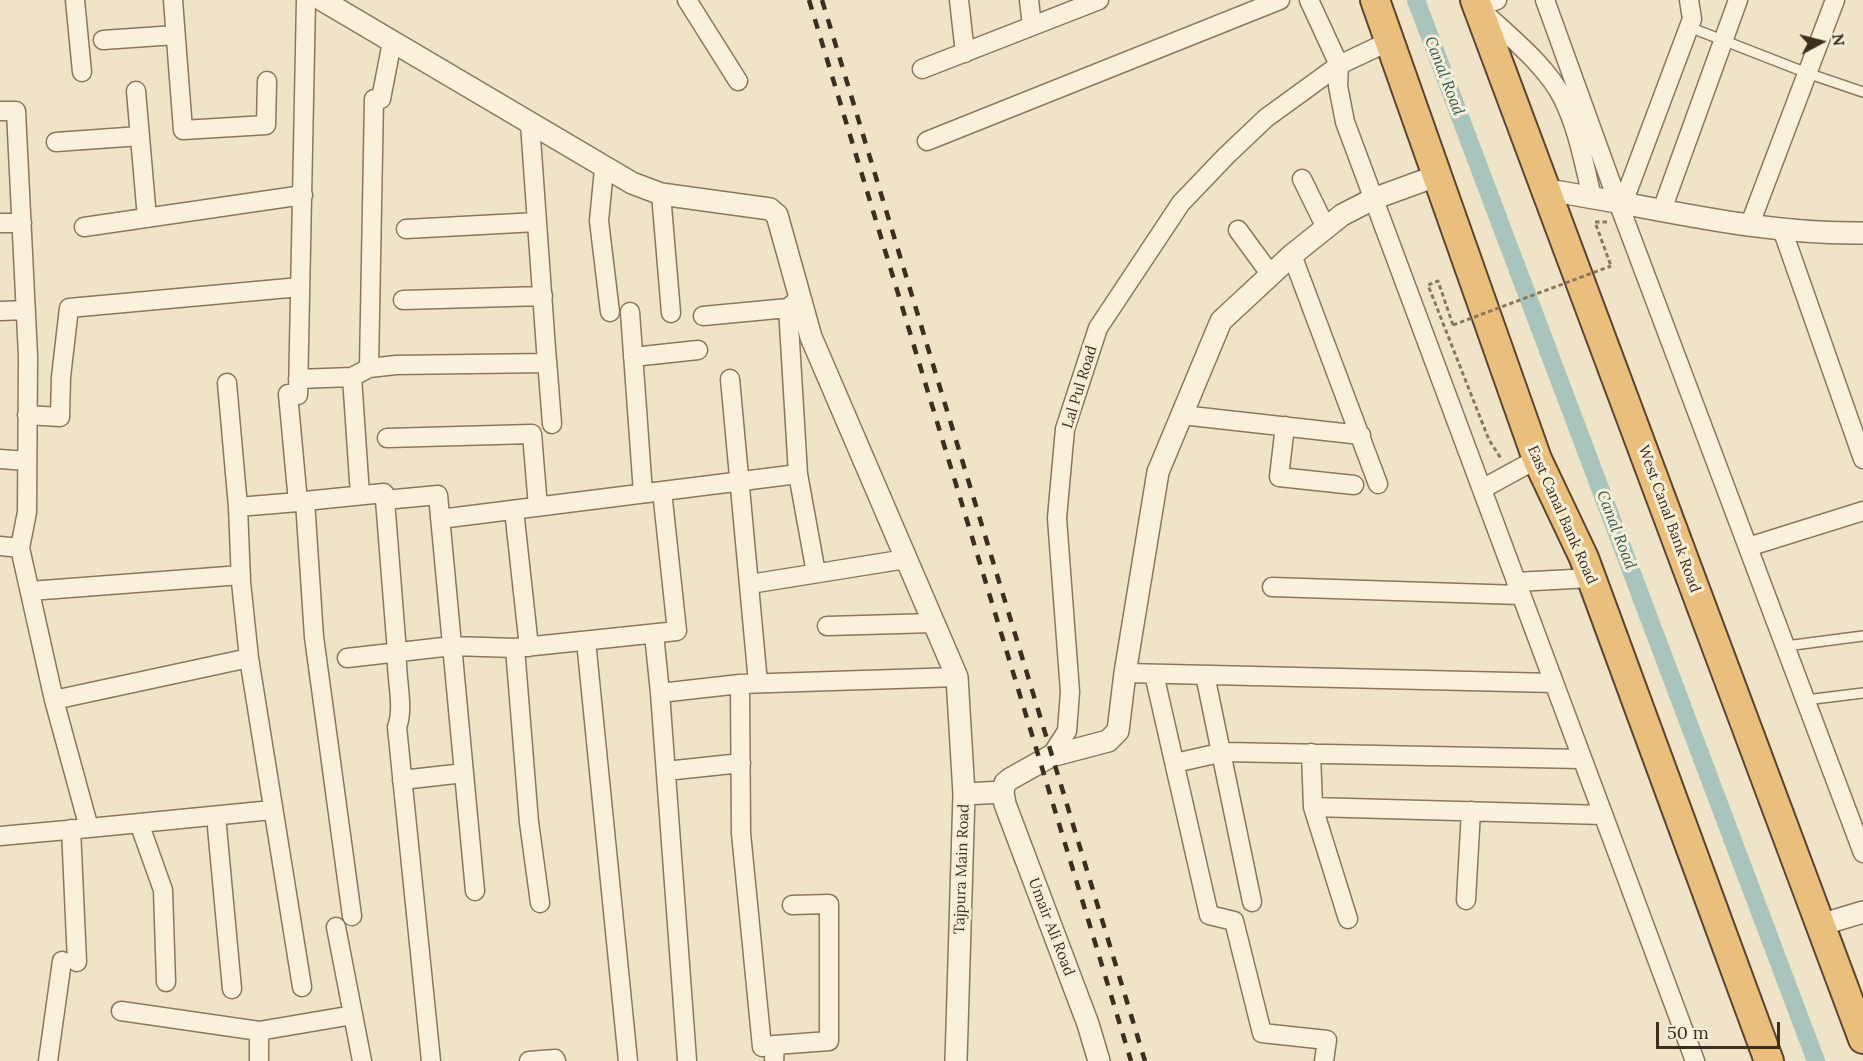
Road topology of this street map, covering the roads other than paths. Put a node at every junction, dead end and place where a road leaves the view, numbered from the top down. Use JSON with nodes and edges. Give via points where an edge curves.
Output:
{"nodes":[{"id":1,"x":75,"y":0,"type":"edge"},
{"id":2,"x":173,"y":0,"type":"edge"},
{"id":3,"x":306,"y":0,"type":"edge"},
{"id":4,"x":322,"y":0,"type":"edge"},
{"id":5,"x":687,"y":0,"type":"edge"},
{"id":6,"x":959,"y":0,"type":"edge"},
{"id":7,"x":1029,"y":0,"type":"edge"},
{"id":8,"x":1099,"y":0,"type":"edge"},
{"id":9,"x":1280,"y":0,"type":"edge"},
{"id":10,"x":1309,"y":0,"type":"edge"},
{"id":11,"x":1375,"y":0,"type":"edge"},
{"id":12,"x":1545,"y":0,"type":"edge"},
{"id":13,"x":1689,"y":0,"type":"edge"},
{"id":14,"x":1738,"y":0,"type":"edge"},
{"id":15,"x":1835,"y":0,"type":"edge"},
{"id":16,"x":1483,"y":2,"type":"edge"},
{"id":17,"x":1032,"y":26,"type":"junction"},
{"id":18,"x":1689,"y":27,"type":"junction"},
{"id":19,"x":175,"y":35,"type":"junction"},
{"id":20,"x":104,"y":40,"type":"dead end"},
{"id":21,"x":1390,"y":41,"type":"junction"},
{"id":22,"x":1723,"y":41,"type":"junction"},
{"id":23,"x":392,"y":42,"type":"junction"},
{"id":24,"x":965,"y":53,"type":"junction"},
{"id":25,"x":1340,"y":65,"type":"junction"},
{"id":26,"x":922,"y":69,"type":"dead end"},
{"id":27,"x":82,"y":72,"type":"dead end"},
{"id":28,"x":1807,"y":73,"type":"junction"},
{"id":29,"x":267,"y":81,"type":"dead end"},
{"id":30,"x":738,"y":81,"type":"dead end"},
{"id":31,"x":136,"y":91,"type":"dead end"},
{"id":32,"x":1863,"y":92,"type":"edge"},
{"id":33,"x":0,"y":111,"type":"edge"},
{"id":34,"x":530,"y":124,"type":"junction"},
{"id":35,"x":140,"y":136,"type":"junction"},
{"id":36,"x":927,"y":141,"type":"dead end"},
{"id":37,"x":56,"y":142,"type":"dead end"},
{"id":38,"x":604,"y":169,"type":"junction"},
{"id":39,"x":1436,"y":176,"type":"junction"},
{"id":40,"x":1302,"y":179,"type":"dead end"},
{"id":41,"x":1547,"y":190,"type":"junction"},
{"id":42,"x":661,"y":194,"type":"junction"},
{"id":43,"x":303,"y":195,"type":"junction"},
{"id":44,"x":1592,"y":197,"type":"junction"},
{"id":45,"x":1373,"y":199,"type":"junction"},
{"id":46,"x":1621,"y":202,"type":"junction"},
{"id":47,"x":1662,"y":210,"type":"junction"},
{"id":48,"x":147,"y":218,"type":"junction"},
{"id":49,"x":537,"y":222,"type":"junction"},
{"id":50,"x":0,"y":223,"type":"edge"},
{"id":51,"x":22,"y":223,"type":"junction"},
{"id":52,"x":1750,"y":224,"type":"junction"},
{"id":53,"x":84,"y":227,"type":"dead end"},
{"id":54,"x":1326,"y":228,"type":"junction"},
{"id":55,"x":406,"y":229,"type":"dead end"},
{"id":56,"x":1782,"y":229,"type":"junction"},
{"id":57,"x":1238,"y":230,"type":"dead end"},
{"id":58,"x":1863,"y":233,"type":"edge"},
{"id":59,"x":1292,"y":255,"type":"junction"},
{"id":60,"x":1271,"y":275,"type":"junction"},
{"id":61,"x":300,"y":287,"type":"junction"},
{"id":62,"x":543,"y":296,"type":"junction"},
{"id":63,"x":403,"y":300,"type":"dead end"},
{"id":64,"x":794,"y":304,"type":"junction"},
{"id":65,"x":26,"y":310,"type":"junction"},
{"id":66,"x":0,"y":311,"type":"edge"},
{"id":67,"x":610,"y":312,"type":"dead end"},
{"id":68,"x":630,"y":312,"type":"dead end"},
{"id":69,"x":670,"y":313,"type":"dead end"},
{"id":70,"x":703,"y":316,"type":"dead end"},
{"id":71,"x":698,"y":350,"type":"dead end"},
{"id":72,"x":633,"y":357,"type":"junction"},
{"id":73,"x":547,"y":360,"type":"junction"},
{"id":74,"x":369,"y":368,"type":"junction"},
{"id":75,"x":352,"y":377,"type":"junction"},
{"id":76,"x":298,"y":379,"type":"junction"},
{"id":77,"x":730,"y":379,"type":"dead end"},
{"id":78,"x":226,"y":383,"type":"dead end"},
{"id":79,"x":27,"y":415,"type":"junction"},
{"id":80,"x":1182,"y":415,"type":"junction"},
{"id":81,"x":552,"y":424,"type":"dead end"},
{"id":82,"x":1285,"y":426,"type":"junction"},
{"id":83,"x":1361,"y":435,"type":"junction"},
{"id":84,"x":387,"y":438,"type":"dead end"},
{"id":85,"x":0,"y":459,"type":"edge"},
{"id":86,"x":1537,"y":459,"type":"junction"},
{"id":87,"x":1863,"y":459,"type":"edge"},
{"id":88,"x":27,"y":461,"type":"junction"},
{"id":89,"x":798,"y":474,"type":"junction"},
{"id":90,"x":740,"y":481,"type":"junction"},
{"id":91,"x":1378,"y":484,"type":"dead end"},
{"id":92,"x":1354,"y":485,"type":"dead end"},
{"id":93,"x":1482,"y":489,"type":"junction"},
{"id":94,"x":662,"y":491,"type":"junction"},
{"id":95,"x":643,"y":493,"type":"junction"},
{"id":96,"x":360,"y":495,"type":"junction"},
{"id":97,"x":385,"y":500,"type":"junction"},
{"id":98,"x":302,"y":501,"type":"junction"},
{"id":99,"x":238,"y":507,"type":"junction"},
{"id":100,"x":538,"y":507,"type":"junction"},
{"id":101,"x":514,"y":510,"type":"junction"},
{"id":102,"x":1863,"y":511,"type":"edge"},
{"id":103,"x":440,"y":519,"type":"junction"},
{"id":104,"x":0,"y":546,"type":"edge"},
{"id":105,"x":1748,"y":547,"type":"junction"},
{"id":106,"x":20,"y":548,"type":"junction"},
{"id":107,"x":906,"y":559,"type":"junction"},
{"id":108,"x":816,"y":573,"type":"junction"},
{"id":109,"x":241,"y":575,"type":"junction"},
{"id":110,"x":1591,"y":578,"type":"junction"},
{"id":111,"x":750,"y":584,"type":"junction"},
{"id":112,"x":1272,"y":587,"type":"dead end"},
{"id":113,"x":1518,"y":588,"type":"junction"},
{"id":114,"x":30,"y":591,"type":"junction"},
{"id":115,"x":934,"y":623,"type":"junction"},
{"id":116,"x":827,"y":626,"type":"dead end"},
{"id":117,"x":654,"y":634,"type":"junction"},
{"id":118,"x":1863,"y":636,"type":"edge"},
{"id":119,"x":586,"y":641,"type":"junction"},
{"id":120,"x":452,"y":646,"type":"junction"},
{"id":121,"x":1786,"y":646,"type":"junction"},
{"id":122,"x":522,"y":648,"type":"junction"},
{"id":123,"x":397,"y":652,"type":"junction"},
{"id":124,"x":249,"y":658,"type":"junction"},
{"id":125,"x":347,"y":658,"type":"dead end"},
{"id":126,"x":1125,"y":673,"type":"junction"},
{"id":127,"x":1154,"y":674,"type":"junction"},
{"id":128,"x":1205,"y":675,"type":"junction"},
{"id":129,"x":957,"y":677,"type":"junction"},
{"id":130,"x":749,"y":683,"type":"junction"},
{"id":131,"x":1554,"y":683,"type":"junction"},
{"id":132,"x":660,"y":693,"type":"junction"},
{"id":133,"x":1863,"y":693,"type":"edge"},
{"id":134,"x":54,"y":700,"type":"junction"},
{"id":135,"x":1806,"y":700,"type":"junction"},
{"id":136,"x":1221,"y":752,"type":"junction"},
{"id":137,"x":1311,"y":753,"type":"junction"},
{"id":138,"x":1051,"y":756,"type":"junction"},
{"id":139,"x":1582,"y":759,"type":"junction"},
{"id":140,"x":741,"y":763,"type":"junction"},
{"id":141,"x":1175,"y":763,"type":"junction"},
{"id":142,"x":666,"y":771,"type":"junction"},
{"id":143,"x":464,"y":773,"type":"junction"},
{"id":144,"x":402,"y":780,"type":"junction"},
{"id":145,"x":1003,"y":792,"type":"junction"},
{"id":146,"x":964,"y":794,"type":"junction"},
{"id":147,"x":1312,"y":807,"type":"junction"},
{"id":148,"x":272,"y":810,"type":"junction"},
{"id":149,"x":1471,"y":811,"type":"junction"},
{"id":150,"x":1603,"y":815,"type":"junction"},
{"id":151,"x":216,"y":816,"type":"junction"},
{"id":152,"x":139,"y":823,"type":"junction"},
{"id":153,"x":80,"y":828,"type":"junction"},
{"id":154,"x":0,"y":836,"type":"edge"},
{"id":155,"x":1863,"y":854,"type":"edge"},
{"id":156,"x":475,"y":891,"type":"dead end"},
{"id":157,"x":1466,"y":900,"type":"dead end"},
{"id":158,"x":1252,"y":902,"type":"dead end"},
{"id":159,"x":540,"y":903,"type":"dead end"},
{"id":160,"x":792,"y":905,"type":"dead end"},
{"id":161,"x":1863,"y":912,"type":"edge"},
{"id":162,"x":352,"y":916,"type":"dead end"},
{"id":163,"x":1348,"y":919,"type":"dead end"},
{"id":164,"x":1820,"y":925,"type":"junction"},
{"id":165,"x":336,"y":927,"type":"dead end"},
{"id":166,"x":166,"y":982,"type":"dead end"},
{"id":167,"x":302,"y":987,"type":"dead end"},
{"id":168,"x":232,"y":989,"type":"dead end"},
{"id":169,"x":121,"y":1011,"type":"dead end"},
{"id":170,"x":353,"y":1015,"type":"junction"},
{"id":171,"x":259,"y":1031,"type":"junction"},
{"id":172,"x":1863,"y":1039,"type":"edge"},
{"id":173,"x":775,"y":1053,"type":"edge"},
{"id":174,"x":687,"y":1060,"type":"edge"},
{"id":175,"x":48,"y":1061,"type":"edge"},
{"id":176,"x":259,"y":1061,"type":"edge"},
{"id":177,"x":362,"y":1061,"type":"edge"},
{"id":178,"x":431,"y":1061,"type":"edge"},
{"id":179,"x":529,"y":1061,"type":"edge"},
{"id":180,"x":556,"y":1061,"type":"edge"},
{"id":181,"x":628,"y":1061,"type":"edge"},
{"id":182,"x":956,"y":1061,"type":"edge"},
{"id":183,"x":1099,"y":1061,"type":"edge"},
{"id":184,"x":1324,"y":1061,"type":"edge"},
{"id":185,"x":1695,"y":1061,"type":"edge"},
{"id":186,"x":1769,"y":1061,"type":"edge"}],
"edges":[{"from":1,"to":27,"type":"street"},
{"from":2,"to":19,"type":"street"},
{"from":3,"to":43,"type":"street"},
{"from":4,"to":23,"type":"street","name":"Tajpura Main Road"},
{"from":5,"to":30,"type":"street"},
{"from":6,"to":24,"type":"street"},
{"from":7,"to":17,"type":"street"},
{"from":8,"to":17,"type":"street"},
{"from":9,"to":36,"type":"street"},
{"from":10,"to":25,"type":"street"},
{"from":11,"to":21,"type":"highway","name":"East Canal Bank Road"},
{"from":12,"to":46,"type":"street"},
{"from":13,"to":18,"type":"street"},
{"from":14,"to":22,"type":"street"},
{"from":15,"to":28,"type":"street"},
{"from":16,"to":41,"type":"highway","name":"West Canal Bank Road"},
{"from":16,"to":44,"type":"street","via":[[1563,97]]},
{"from":17,"to":24,"type":"street"},
{"from":18,"to":22,"type":"lane"},
{"from":18,"to":46,"type":"street"},
{"from":19,"to":20,"type":"street"},
{"from":19,"to":29,"type":"street","via":[[183,130],[266,125]]},
{"from":21,"to":25,"type":"street","name":"Lal Pul Road"},
{"from":21,"to":39,"type":"highway","name":"East Canal Bank Road"},
{"from":22,"to":28,"type":"lane"},
{"from":22,"to":47,"type":"street"},
{"from":23,"to":34,"type":"street","name":"Tajpura Main Road"},
{"from":23,"to":74,"type":"street","via":[[381,99],[374,99]]},
{"from":24,"to":26,"type":"street"},
{"from":25,"to":45,"type":"street","via":[[1338,86],[1345,122]]},
{"from":25,"to":138,"type":"street","name":"Lal Pul Road","via":[[1266,118],[1181,203],[1098,328],[1065,429],[1057,519],[1070,692],[1067,731]]},
{"from":28,"to":32,"type":"lane"},
{"from":28,"to":52,"type":"street"},
{"from":31,"to":35,"type":"street"},
{"from":33,"to":51,"type":"street","via":[[16,111]]},
{"from":34,"to":38,"type":"street","name":"Tajpura Main Road"},
{"from":34,"to":49,"type":"street"},
{"from":35,"to":37,"type":"street"},
{"from":35,"to":48,"type":"street"},
{"from":38,"to":42,"type":"street","name":"Tajpura Main Road"},
{"from":38,"to":67,"type":"street","via":[[599,221]]},
{"from":39,"to":45,"type":"street"},
{"from":39,"to":86,"type":"highway","name":"East Canal Bank Road"},
{"from":40,"to":54,"type":"street"},
{"from":41,"to":44,"type":"street"},
{"from":41,"to":164,"type":"highway","name":"West Canal Bank Road"},
{"from":42,"to":64,"type":"street","name":"Tajpura Main Road","via":[[770,209],[780,224]]},
{"from":42,"to":69,"type":"street"},
{"from":43,"to":48,"type":"street"},
{"from":43,"to":61,"type":"street"},
{"from":44,"to":46,"type":"street"},
{"from":45,"to":54,"type":"street"},
{"from":45,"to":93,"type":"street"},
{"from":46,"to":47,"type":"street"},
{"from":46,"to":105,"type":"street"},
{"from":47,"to":52,"type":"street"},
{"from":48,"to":53,"type":"street"},
{"from":49,"to":55,"type":"street"},
{"from":49,"to":62,"type":"street"},
{"from":50,"to":51,"type":"street"},
{"from":51,"to":65,"type":"street"},
{"from":52,"to":56,"type":"street"},
{"from":54,"to":59,"type":"street"},
{"from":56,"to":58,"type":"street"},
{"from":56,"to":87,"type":"street"},
{"from":57,"to":60,"type":"street"},
{"from":59,"to":60,"type":"street"},
{"from":59,"to":83,"type":"street"},
{"from":60,"to":80,"type":"street","via":[[1221,321]]},
{"from":61,"to":76,"type":"street"},
{"from":61,"to":79,"type":"street","via":[[69,308],[60,417]]},
{"from":62,"to":63,"type":"street"},
{"from":62,"to":73,"type":"street"},
{"from":64,"to":70,"type":"street"},
{"from":64,"to":89,"type":"street"},
{"from":64,"to":107,"type":"street","name":"Tajpura Main Road"},
{"from":65,"to":66,"type":"street"},
{"from":65,"to":79,"type":"street"},
{"from":68,"to":72,"type":"street"},
{"from":71,"to":72,"type":"street"},
{"from":72,"to":95,"type":"street"},
{"from":73,"to":74,"type":"street"},
{"from":73,"to":81,"type":"street"},
{"from":74,"to":75,"type":"street"},
{"from":75,"to":76,"type":"street"},
{"from":75,"to":96,"type":"street"},
{"from":76,"to":98,"type":"street","via":[[298,395],[288,394]]},
{"from":77,"to":90,"type":"street"},
{"from":78,"to":99,"type":"street"},
{"from":79,"to":88,"type":"street"},
{"from":80,"to":82,"type":"street"},
{"from":80,"to":126,"type":"street","via":[[1158,472]]},
{"from":82,"to":83,"type":"street"},
{"from":82,"to":92,"type":"street","via":[[1279,477]]},
{"from":83,"to":91,"type":"street"},
{"from":84,"to":100,"type":"street","via":[[532,434]]},
{"from":85,"to":88,"type":"street"},
{"from":86,"to":93,"type":"street"},
{"from":86,"to":110,"type":"highway","name":"East Canal Bank Road"},
{"from":88,"to":106,"type":"street","via":[[27,512]]},
{"from":89,"to":90,"type":"street"},
{"from":89,"to":108,"type":"street"},
{"from":90,"to":94,"type":"street"},
{"from":90,"to":111,"type":"street"},
{"from":93,"to":113,"type":"street"},
{"from":94,"to":95,"type":"street"},
{"from":94,"to":117,"type":"street","via":[[677,631]]},
{"from":95,"to":100,"type":"street"},
{"from":96,"to":97,"type":"street","via":[[384,493]]},
{"from":96,"to":98,"type":"street"},
{"from":97,"to":103,"type":"street","via":[[438,495]]},
{"from":97,"to":123,"type":"street"},
{"from":98,"to":99,"type":"street"},
{"from":98,"to":162,"type":"street","via":[[314,637]]},
{"from":99,"to":109,"type":"street"},
{"from":100,"to":101,"type":"street"},
{"from":101,"to":103,"type":"street"},
{"from":101,"to":122,"type":"street"},
{"from":102,"to":105,"type":"street"},
{"from":103,"to":120,"type":"street"},
{"from":104,"to":106,"type":"street"},
{"from":105,"to":121,"type":"street"},
{"from":106,"to":114,"type":"street"},
{"from":107,"to":108,"type":"street"},
{"from":107,"to":115,"type":"street","name":"Tajpura Main Road"},
{"from":108,"to":111,"type":"street"},
{"from":109,"to":114,"type":"street"},
{"from":109,"to":124,"type":"street"},
{"from":110,"to":113,"type":"street"},
{"from":110,"to":186,"type":"highway","name":"East Canal Bank Road"},
{"from":111,"to":130,"type":"street"},
{"from":112,"to":113,"type":"street"},
{"from":113,"to":131,"type":"street"},
{"from":114,"to":134,"type":"street"},
{"from":115,"to":116,"type":"street"},
{"from":115,"to":129,"type":"street","name":"Tajpura Main Road"},
{"from":117,"to":119,"type":"street"},
{"from":117,"to":132,"type":"street"},
{"from":118,"to":121,"type":"lane"},
{"from":119,"to":122,"type":"street"},
{"from":119,"to":181,"type":"street"},
{"from":120,"to":122,"type":"street"},
{"from":120,"to":123,"type":"street"},
{"from":120,"to":143,"type":"street"},
{"from":121,"to":135,"type":"street"},
{"from":122,"to":159,"type":"street","via":[[529,822]]},
{"from":123,"to":125,"type":"street"},
{"from":123,"to":144,"type":"street"},
{"from":124,"to":134,"type":"street"},
{"from":124,"to":148,"type":"street"},
{"from":126,"to":127,"type":"street"},
{"from":126,"to":138,"type":"street","via":[[1118,731],[1108,741]]},
{"from":127,"to":128,"type":"street"},
{"from":127,"to":141,"type":"street"},
{"from":128,"to":131,"type":"street"},
{"from":128,"to":136,"type":"street"},
{"from":129,"to":130,"type":"street"},
{"from":129,"to":146,"type":"street","name":"Tajpura Main Road"},
{"from":130,"to":132,"type":"street"},
{"from":130,"to":140,"type":"street"},
{"from":131,"to":139,"type":"street"},
{"from":132,"to":142,"type":"street"},
{"from":133,"to":135,"type":"lane"},
{"from":134,"to":153,"type":"street"},
{"from":135,"to":155,"type":"street"},
{"from":136,"to":137,"type":"street"},
{"from":136,"to":141,"type":"street"},
{"from":136,"to":158,"type":"street"},
{"from":137,"to":139,"type":"street"},
{"from":137,"to":147,"type":"street"},
{"from":138,"to":145,"type":"street","name":"Lal Pul Road","via":[[1010,779]]},
{"from":139,"to":150,"type":"street"},
{"from":140,"to":142,"type":"street"},
{"from":140,"to":173,"type":"street","via":[[741,833],[762,1047]]},
{"from":141,"to":184,"type":"street","via":[[1209,915],[1234,921],[1262,1033],[1327,1040]]},
{"from":142,"to":174,"type":"street"},
{"from":143,"to":144,"type":"street"},
{"from":143,"to":156,"type":"street"},
{"from":144,"to":178,"type":"street"},
{"from":145,"to":146,"type":"street"},
{"from":145,"to":183,"type":"street","name":"Umair Ali Road"},
{"from":146,"to":182,"type":"street","name":"Tajpura Main Road"},
{"from":147,"to":149,"type":"street"},
{"from":147,"to":163,"type":"street"},
{"from":148,"to":151,"type":"street"},
{"from":148,"to":167,"type":"street"},
{"from":149,"to":150,"type":"street"},
{"from":149,"to":157,"type":"street"},
{"from":150,"to":185,"type":"street"},
{"from":151,"to":152,"type":"street"},
{"from":151,"to":168,"type":"street"},
{"from":152,"to":153,"type":"street"},
{"from":152,"to":166,"type":"street","via":[[163,890]]},
{"from":153,"to":154,"type":"street"},
{"from":153,"to":175,"type":"street","via":[[70,962]]},
{"from":160,"to":173,"type":"street","via":[[829,904],[829,1041]]},
{"from":161,"to":164,"type":"street"},
{"from":164,"to":172,"type":"highway","name":"West Canal Bank Road"},
{"from":165,"to":170,"type":"street"},
{"from":169,"to":171,"type":"street"},
{"from":170,"to":171,"type":"street"},
{"from":170,"to":177,"type":"street"},
{"from":171,"to":176,"type":"street"},
{"from":179,"to":180,"type":"street"}]}
